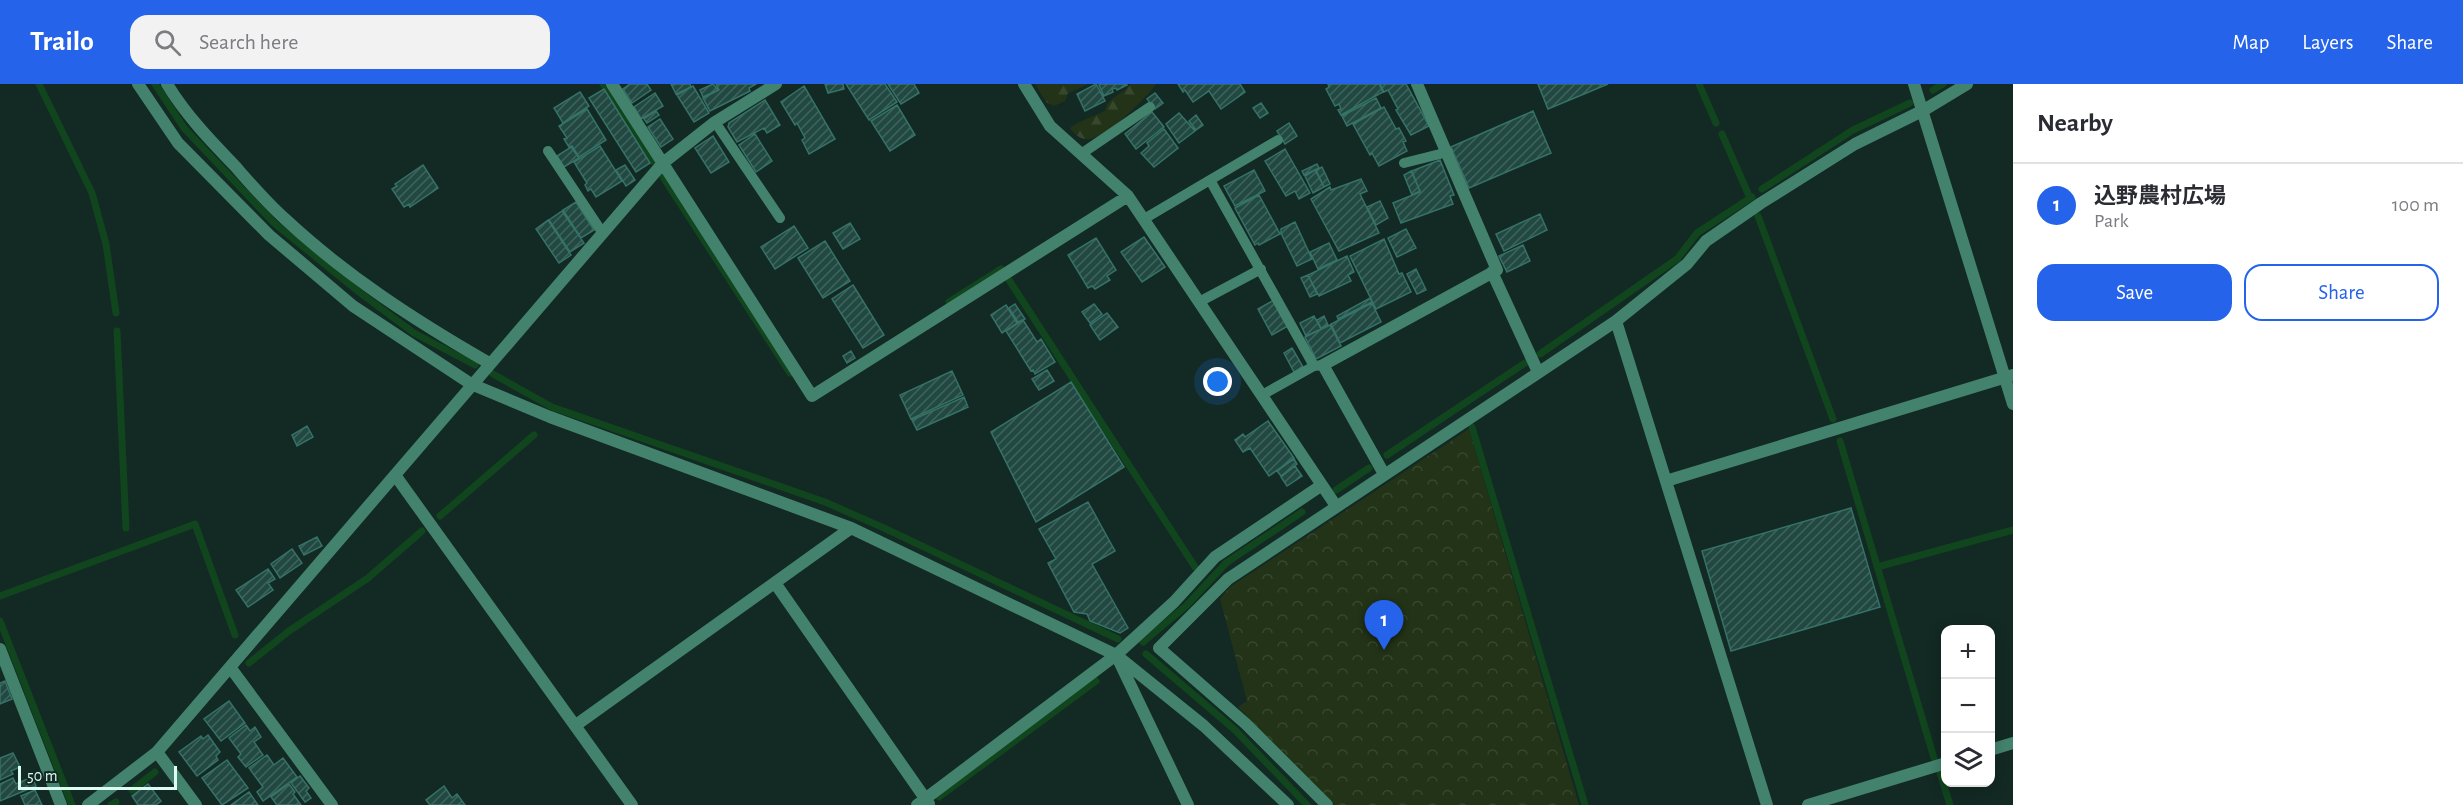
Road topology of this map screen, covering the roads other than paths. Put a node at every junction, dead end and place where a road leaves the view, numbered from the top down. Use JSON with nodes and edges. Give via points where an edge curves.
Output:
{"nodes":[{"id":1,"x":138,"y":84,"type":"edge"},
{"id":2,"x":167,"y":84,"type":"edge"},
{"id":3,"x":612,"y":84,"type":"edge"},
{"id":4,"x":776,"y":84,"type":"edge"},
{"id":5,"x":1024,"y":84,"type":"edge"},
{"id":6,"x":1417,"y":84,"type":"edge"},
{"id":7,"x":1914,"y":84,"type":"edge"},
{"id":8,"x":1967,"y":84,"type":"edge"},
{"id":9,"x":1150,"y":106,"type":"dead end"},
{"id":10,"x":1924,"y":110,"type":"junction"},
{"id":11,"x":715,"y":122,"type":"junction"},
{"id":12,"x":1278,"y":140,"type":"dead end"},
{"id":13,"x":548,"y":151,"type":"dead end"},
{"id":14,"x":1448,"y":152,"type":"junction"},
{"id":15,"x":1081,"y":154,"type":"junction"},
{"id":16,"x":663,"y":163,"type":"junction"},
{"id":17,"x":1404,"y":163,"type":"dead end"},
{"id":18,"x":1210,"y":180,"type":"junction"},
{"id":19,"x":1128,"y":196,"type":"junction"},
{"id":20,"x":780,"y":218,"type":"dead end"},
{"id":21,"x":1144,"y":219,"type":"junction"},
{"id":22,"x":602,"y":232,"type":"junction"},
{"id":23,"x":1261,"y":270,"type":"junction"},
{"id":24,"x":1492,"y":273,"type":"junction"},
{"id":25,"x":1199,"y":302,"type":"junction"},
{"id":26,"x":1616,"y":321,"type":"junction"},
{"id":27,"x":489,"y":363,"type":"junction"},
{"id":28,"x":1318,"y":366,"type":"junction"},
{"id":29,"x":1538,"y":372,"type":"junction"},
{"id":30,"x":2009,"y":376,"type":"edge"},
{"id":31,"x":471,"y":384,"type":"junction"},
{"id":32,"x":1262,"y":395,"type":"junction"},
{"id":33,"x":2013,"y":404,"type":"edge"},
{"id":34,"x":1384,"y":474,"type":"junction"},
{"id":35,"x":395,"y":475,"type":"junction"},
{"id":36,"x":1666,"y":481,"type":"junction"},
{"id":37,"x":1322,"y":485,"type":"junction"},
{"id":38,"x":1336,"y":506,"type":"junction"},
{"id":39,"x":851,"y":528,"type":"junction"},
{"id":40,"x":775,"y":583,"type":"junction"},
{"id":41,"x":0,"y":649,"type":"edge"},
{"id":42,"x":1116,"y":655,"type":"junction"},
{"id":43,"x":230,"y":667,"type":"junction"},
{"id":44,"x":576,"y":725,"type":"junction"},
{"id":45,"x":2013,"y":743,"type":"edge"},
{"id":46,"x":1995,"y":748,"type":"edge"},
{"id":47,"x":157,"y":752,"type":"junction"},
{"id":48,"x":1941,"y":765,"type":"edge"},
{"id":49,"x":924,"y":803,"type":"edge"},
{"id":50,"x":61,"y":805,"type":"edge"},
{"id":51,"x":88,"y":805,"type":"edge"},
{"id":52,"x":196,"y":805,"type":"edge"},
{"id":53,"x":332,"y":805,"type":"edge"},
{"id":54,"x":632,"y":805,"type":"edge"},
{"id":55,"x":1188,"y":805,"type":"edge"},
{"id":56,"x":1288,"y":805,"type":"edge"},
{"id":57,"x":1327,"y":805,"type":"edge"},
{"id":58,"x":1767,"y":805,"type":"edge"},
{"id":59,"x":1808,"y":805,"type":"edge"}],
"edges":[{"from":1,"to":31,"type":"street","via":[[178,143],[269,235],[353,306]]},
{"from":2,"to":27,"type":"street","via":[[216,146],[284,218],[415,321]]},
{"from":3,"to":16,"type":"street"},
{"from":4,"to":11,"type":"street"},
{"from":5,"to":15,"type":"street","via":[[1050,126]]},
{"from":6,"to":14,"type":"street"},
{"from":7,"to":10,"type":"street"},
{"from":8,"to":10,"type":"street"},
{"from":9,"to":15,"type":"lane"},
{"from":10,"to":26,"type":"street","via":[[1855,144],[1761,203],[1706,241],[1687,264]]},
{"from":10,"to":30,"type":"street"},
{"from":11,"to":16,"type":"street"},
{"from":11,"to":20,"type":"lane"},
{"from":12,"to":18,"type":"lane"},
{"from":13,"to":22,"type":"lane"},
{"from":14,"to":17,"type":"lane"},
{"from":14,"to":24,"type":"street","via":[[1497,270]]},
{"from":15,"to":19,"type":"street"},
{"from":16,"to":19,"type":"street","via":[[812,396]]},
{"from":16,"to":22,"type":"street"},
{"from":18,"to":21,"type":"lane"},
{"from":18,"to":23,"type":"lane"},
{"from":19,"to":21,"type":"street"},
{"from":21,"to":25,"type":"street"},
{"from":22,"to":27,"type":"street"},
{"from":23,"to":25,"type":"lane"},
{"from":23,"to":28,"type":"lane"},
{"from":24,"to":28,"type":"street"},
{"from":24,"to":29,"type":"street"},
{"from":25,"to":32,"type":"street"},
{"from":26,"to":29,"type":"street"},
{"from":26,"to":36,"type":"street"},
{"from":27,"to":31,"type":"street"},
{"from":28,"to":32,"type":"lane"},
{"from":28,"to":34,"type":"street"},
{"from":29,"to":34,"type":"street"},
{"from":30,"to":33,"type":"street"},
{"from":30,"to":36,"type":"street"},
{"from":31,"to":35,"type":"street"},
{"from":31,"to":39,"type":"street"},
{"from":32,"to":37,"type":"street"},
{"from":34,"to":38,"type":"street"},
{"from":35,"to":43,"type":"street"},
{"from":35,"to":44,"type":"street"},
{"from":36,"to":58,"type":"street"},
{"from":37,"to":38,"type":"street"},
{"from":37,"to":42,"type":"street","via":[[1215,557],[1174,602]]},
{"from":38,"to":57,"type":"street","via":[[1228,579],[1159,648],[1246,724]]},
{"from":39,"to":40,"type":"street"},
{"from":39,"to":42,"type":"street"},
{"from":40,"to":44,"type":"street"},
{"from":40,"to":49,"type":"street"},
{"from":41,"to":50,"type":"street"},
{"from":42,"to":49,"type":"street"},
{"from":42,"to":55,"type":"street"},
{"from":42,"to":56,"type":"street","via":[[1204,726]]},
{"from":43,"to":47,"type":"street"},
{"from":43,"to":53,"type":"street"},
{"from":44,"to":54,"type":"street"},
{"from":45,"to":46,"type":"street"},
{"from":47,"to":51,"type":"street"},
{"from":47,"to":52,"type":"street"},
{"from":48,"to":59,"type":"street"}]}
